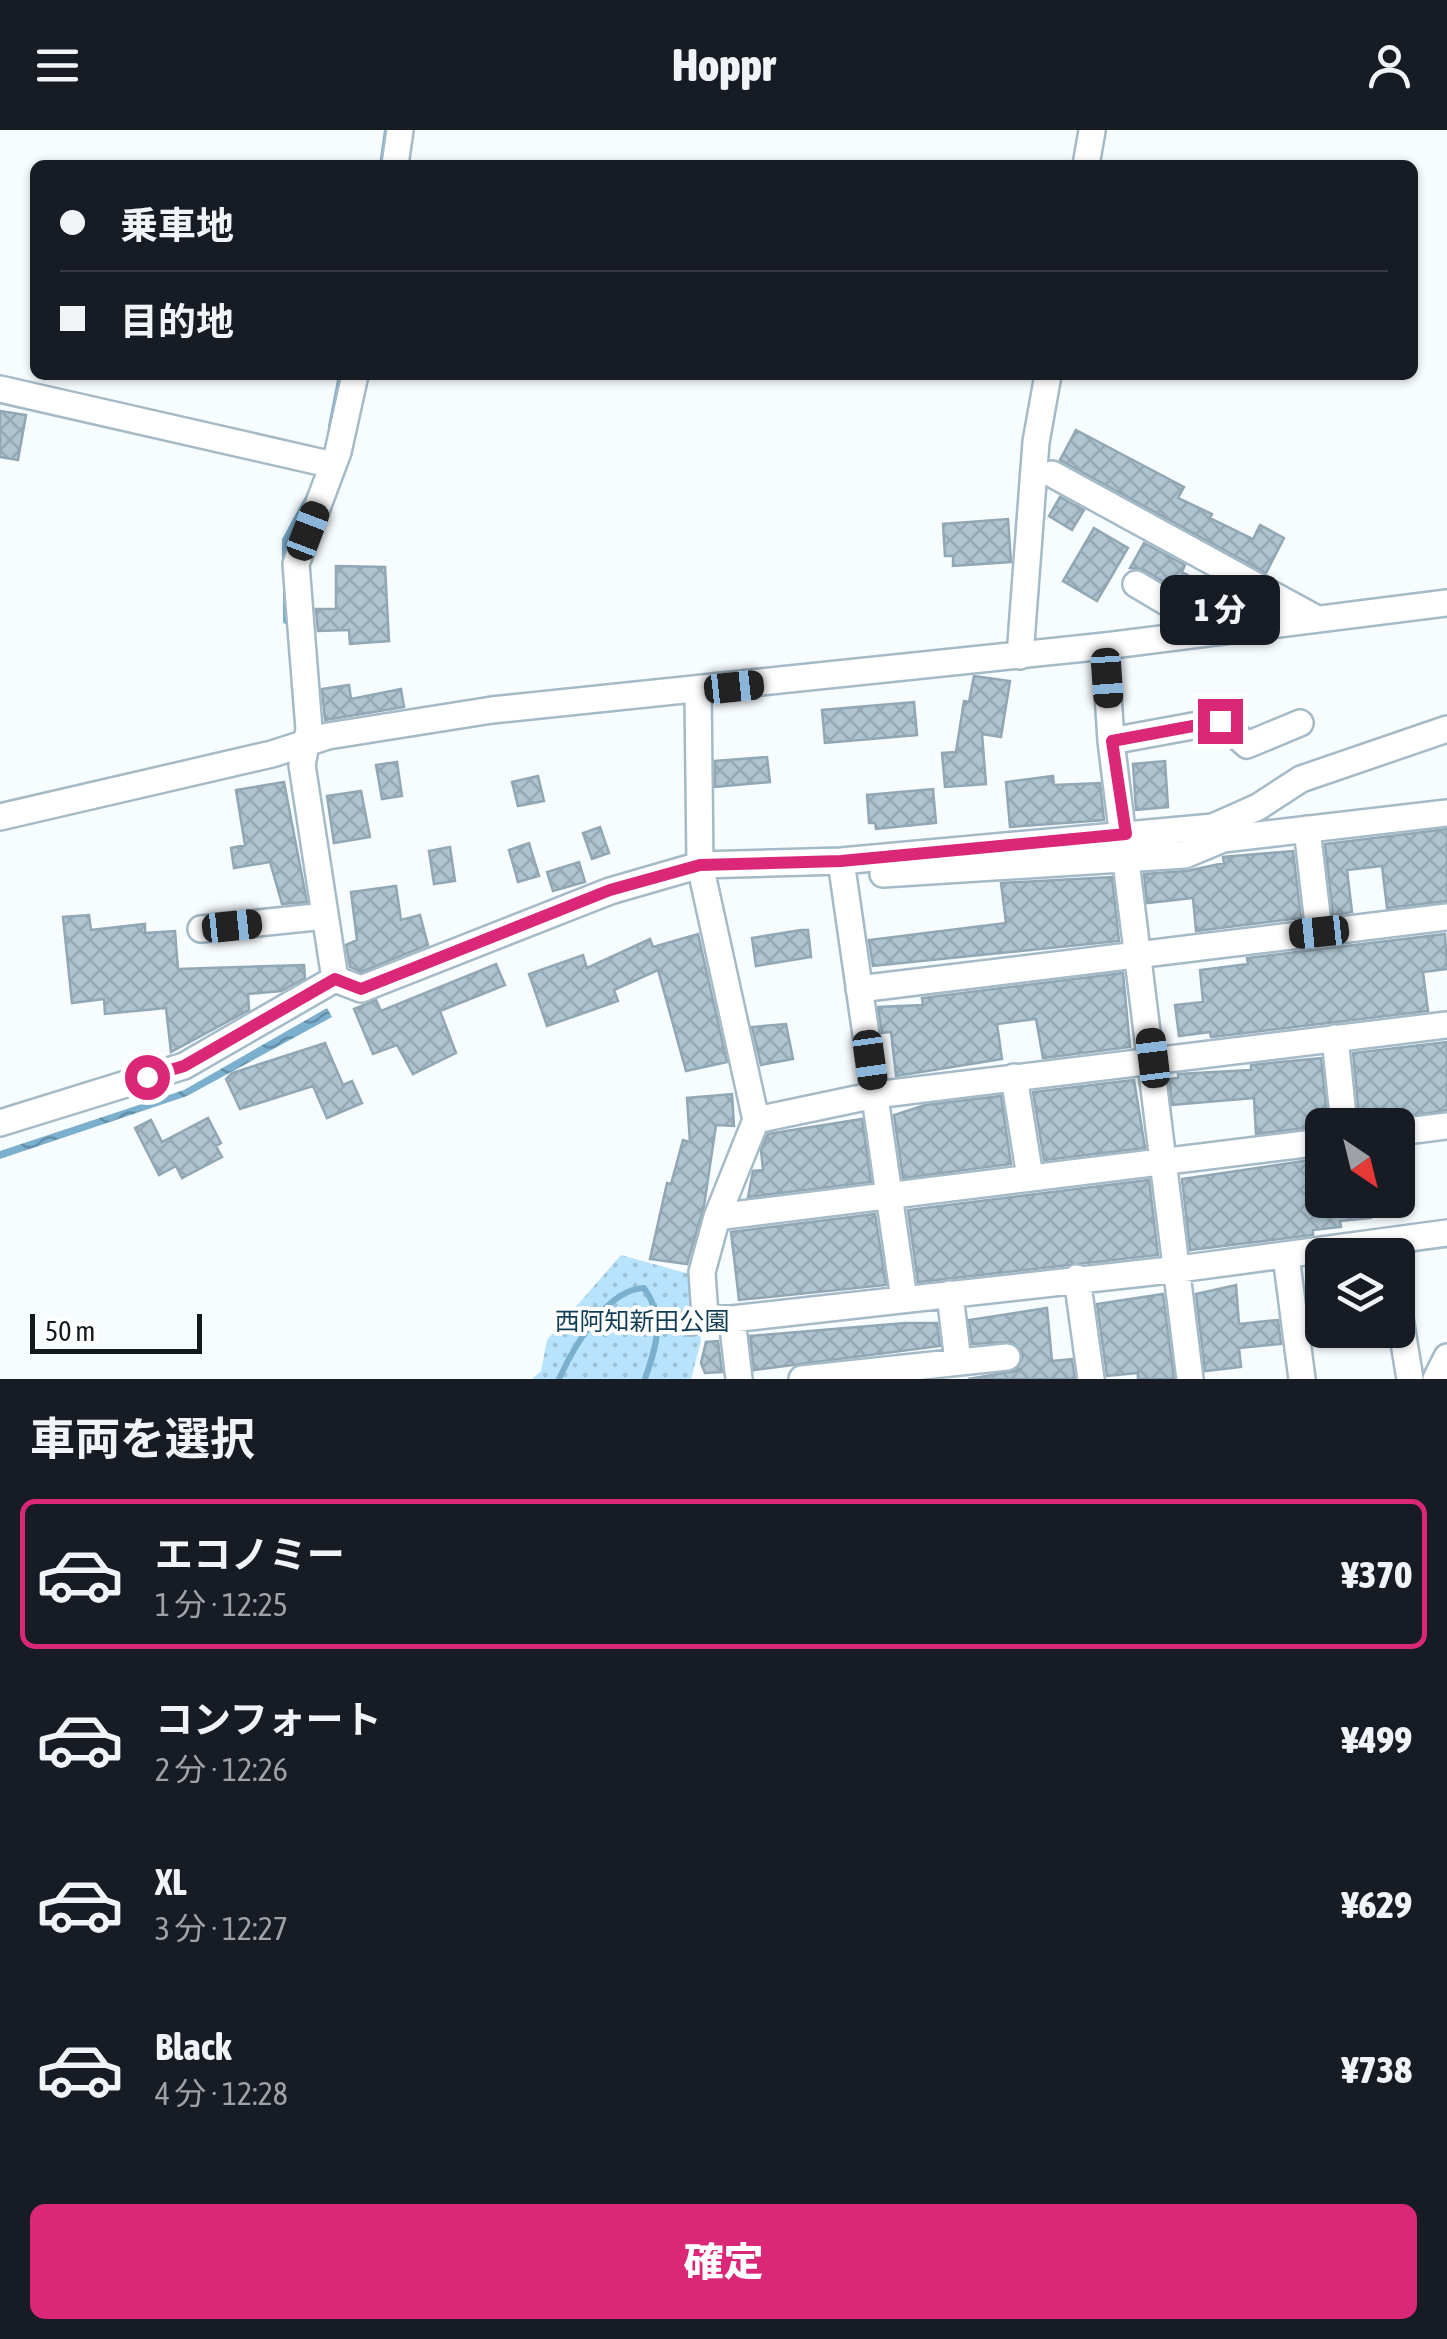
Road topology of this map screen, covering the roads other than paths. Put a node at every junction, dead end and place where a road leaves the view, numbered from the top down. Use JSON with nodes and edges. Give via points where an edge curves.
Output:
{"nodes":[{"id":1,"x":400,"y":130,"type":"edge"},
{"id":2,"x":1092,"y":131,"type":"edge"},
{"id":3,"x":396,"y":160,"type":"edge"},
{"id":4,"x":1087,"y":160,"type":"edge"},
{"id":5,"x":354,"y":380,"type":"edge"},
{"id":6,"x":1047,"y":380,"type":"edge"},
{"id":7,"x":0,"y":390,"type":"edge"},
{"id":8,"x":333,"y":465,"type":"junction"},
{"id":9,"x":1052,"y":474,"type":"dead end"},
{"id":10,"x":1136,"y":584,"type":"dead end"},
{"id":11,"x":1447,"y":603,"type":"edge"},
{"id":12,"x":1318,"y":619,"type":"junction"},
{"id":13,"x":1216,"y":632,"type":"junction"},
{"id":14,"x":1105,"y":646,"type":"junction"},
{"id":15,"x":1020,"y":656,"type":"junction"},
{"id":16,"x":698,"y":691,"type":"junction"},
{"id":17,"x":1300,"y":724,"type":"dead end"},
{"id":18,"x":1447,"y":729,"type":"edge"},
{"id":19,"x":1112,"y":741,"type":"junction"},
{"id":20,"x":305,"y":744,"type":"junction"},
{"id":21,"x":1447,"y":813,"type":"edge"},
{"id":22,"x":0,"y":817,"type":"edge"},
{"id":23,"x":1306,"y":829,"type":"junction"},
{"id":24,"x":1127,"y":846,"type":"junction"},
{"id":25,"x":700,"y":865,"type":"junction"},
{"id":26,"x":842,"y":869,"type":"junction"},
{"id":27,"x":325,"y":916,"type":"junction"},
{"id":28,"x":1447,"y":917,"type":"edge"},
{"id":29,"x":201,"y":929,"type":"dead end"},
{"id":30,"x":1319,"y":932,"type":"junction"},
{"id":31,"x":1141,"y":953,"type":"junction"},
{"id":32,"x":335,"y":979,"type":"junction"},
{"id":33,"x":859,"y":989,"type":"junction"},
{"id":34,"x":1447,"y":1026,"type":"edge"},
{"id":35,"x":1334,"y":1038,"type":"junction"},
{"id":36,"x":1153,"y":1058,"type":"junction"},
{"id":37,"x":1014,"y":1077,"type":"junction"},
{"id":38,"x":875,"y":1095,"type":"junction"},
{"id":39,"x":1342,"y":1108,"type":"edge"},
{"id":40,"x":756,"y":1120,"type":"junction"},
{"id":41,"x":0,"y":1123,"type":"edge"},
{"id":42,"x":1447,"y":1126,"type":"edge"},
{"id":43,"x":1415,"y":1130,"type":"edge"},
{"id":44,"x":1305,"y":1144,"type":"edge"},
{"id":45,"x":1163,"y":1162,"type":"junction"},
{"id":46,"x":1030,"y":1177,"type":"junction"},
{"id":47,"x":889,"y":1194,"type":"junction"},
{"id":48,"x":717,"y":1217,"type":"junction"},
{"id":49,"x":1447,"y":1233,"type":"edge"},
{"id":50,"x":1415,"y":1241,"type":"edge"},
{"id":51,"x":1305,"y":1254,"type":"edge"},
{"id":52,"x":1286,"y":1256,"type":"junction"},
{"id":53,"x":1180,"y":1270,"type":"junction"},
{"id":54,"x":1077,"y":1278,"type":"junction"},
{"id":55,"x":950,"y":1294,"type":"junction"},
{"id":56,"x":904,"y":1299,"type":"junction"},
{"id":57,"x":732,"y":1319,"type":"junction"},
{"id":58,"x":1405,"y":1348,"type":"edge"},
{"id":59,"x":1007,"y":1357,"type":"dead end"},
{"id":60,"x":1447,"y":1357,"type":"edge"},
{"id":61,"x":958,"y":1362,"type":"junction"},
{"id":62,"x":739,"y":1379,"type":"edge"},
{"id":63,"x":802,"y":1379,"type":"edge"},
{"id":64,"x":1091,"y":1379,"type":"edge"},
{"id":65,"x":1190,"y":1379,"type":"edge"},
{"id":66,"x":1302,"y":1379,"type":"edge"},
{"id":67,"x":1410,"y":1379,"type":"edge"},
{"id":68,"x":1436,"y":1379,"type":"edge"}],
"edges":[{"from":1,"to":3,"type":"street"},
{"from":2,"to":4,"type":"street"},
{"from":5,"to":8,"type":"street"},
{"from":6,"to":15,"type":"street"},
{"from":7,"to":8,"type":"street"},
{"from":8,"to":20,"type":"street","via":[[296,564]]},
{"from":9,"to":12,"type":"street"},
{"from":10,"to":13,"type":"street"},
{"from":11,"to":12,"type":"street"},
{"from":12,"to":13,"type":"street"},
{"from":13,"to":14,"type":"street"},
{"from":14,"to":15,"type":"street"},
{"from":14,"to":19,"type":"street"},
{"from":15,"to":16,"type":"street"},
{"from":16,"to":20,"type":"street","via":[[492,710]]},
{"from":16,"to":25,"type":"street"},
{"from":17,"to":19,"type":"street","via":[[1248,744],[1220,721]]},
{"from":18,"to":24,"type":"street","via":[[1301,779],[1213,827]]},
{"from":19,"to":24,"type":"street"},
{"from":20,"to":22,"type":"street"},
{"from":20,"to":27,"type":"street","via":[[302,764]]},
{"from":21,"to":23,"type":"street"},
{"from":23,"to":24,"type":"street","via":[[1222,839],[1186,855]]},
{"from":23,"to":30,"type":"street"},
{"from":24,"to":26,"type":"street"},
{"from":24,"to":31,"type":"street"},
{"from":25,"to":26,"type":"street"},
{"from":25,"to":32,"type":"street","via":[[610,890],[361,989]]},
{"from":25,"to":40,"type":"street"},
{"from":26,"to":33,"type":"street"},
{"from":27,"to":29,"type":"street"},
{"from":27,"to":32,"type":"street"},
{"from":28,"to":30,"type":"street"},
{"from":30,"to":31,"type":"street"},
{"from":31,"to":33,"type":"street"},
{"from":31,"to":36,"type":"street"},
{"from":32,"to":41,"type":"street","via":[[184,1066]]},
{"from":33,"to":38,"type":"street"},
{"from":34,"to":35,"type":"street"},
{"from":35,"to":36,"type":"street"},
{"from":35,"to":39,"type":"street"},
{"from":36,"to":37,"type":"street"},
{"from":36,"to":45,"type":"street"},
{"from":37,"to":38,"type":"street"},
{"from":37,"to":46,"type":"street"},
{"from":38,"to":40,"type":"street"},
{"from":38,"to":47,"type":"street"},
{"from":40,"to":48,"type":"street"},
{"from":42,"to":43,"type":"street"},
{"from":44,"to":45,"type":"street"},
{"from":45,"to":46,"type":"street"},
{"from":45,"to":53,"type":"street"},
{"from":46,"to":47,"type":"street"},
{"from":47,"to":48,"type":"street"},
{"from":47,"to":56,"type":"street"},
{"from":48,"to":57,"type":"street","via":[[694,1321]]},
{"from":49,"to":50,"type":"street"},
{"from":51,"to":52,"type":"street"},
{"from":52,"to":53,"type":"street"},
{"from":52,"to":66,"type":"street"},
{"from":53,"to":54,"type":"street"},
{"from":53,"to":65,"type":"street"},
{"from":54,"to":55,"type":"street"},
{"from":54,"to":64,"type":"street"},
{"from":55,"to":56,"type":"street"},
{"from":55,"to":61,"type":"street"},
{"from":56,"to":57,"type":"street"},
{"from":57,"to":62,"type":"street"},
{"from":58,"to":67,"type":"street"},
{"from":59,"to":61,"type":"street"},
{"from":60,"to":68,"type":"street"},
{"from":61,"to":63,"type":"street"}]}
